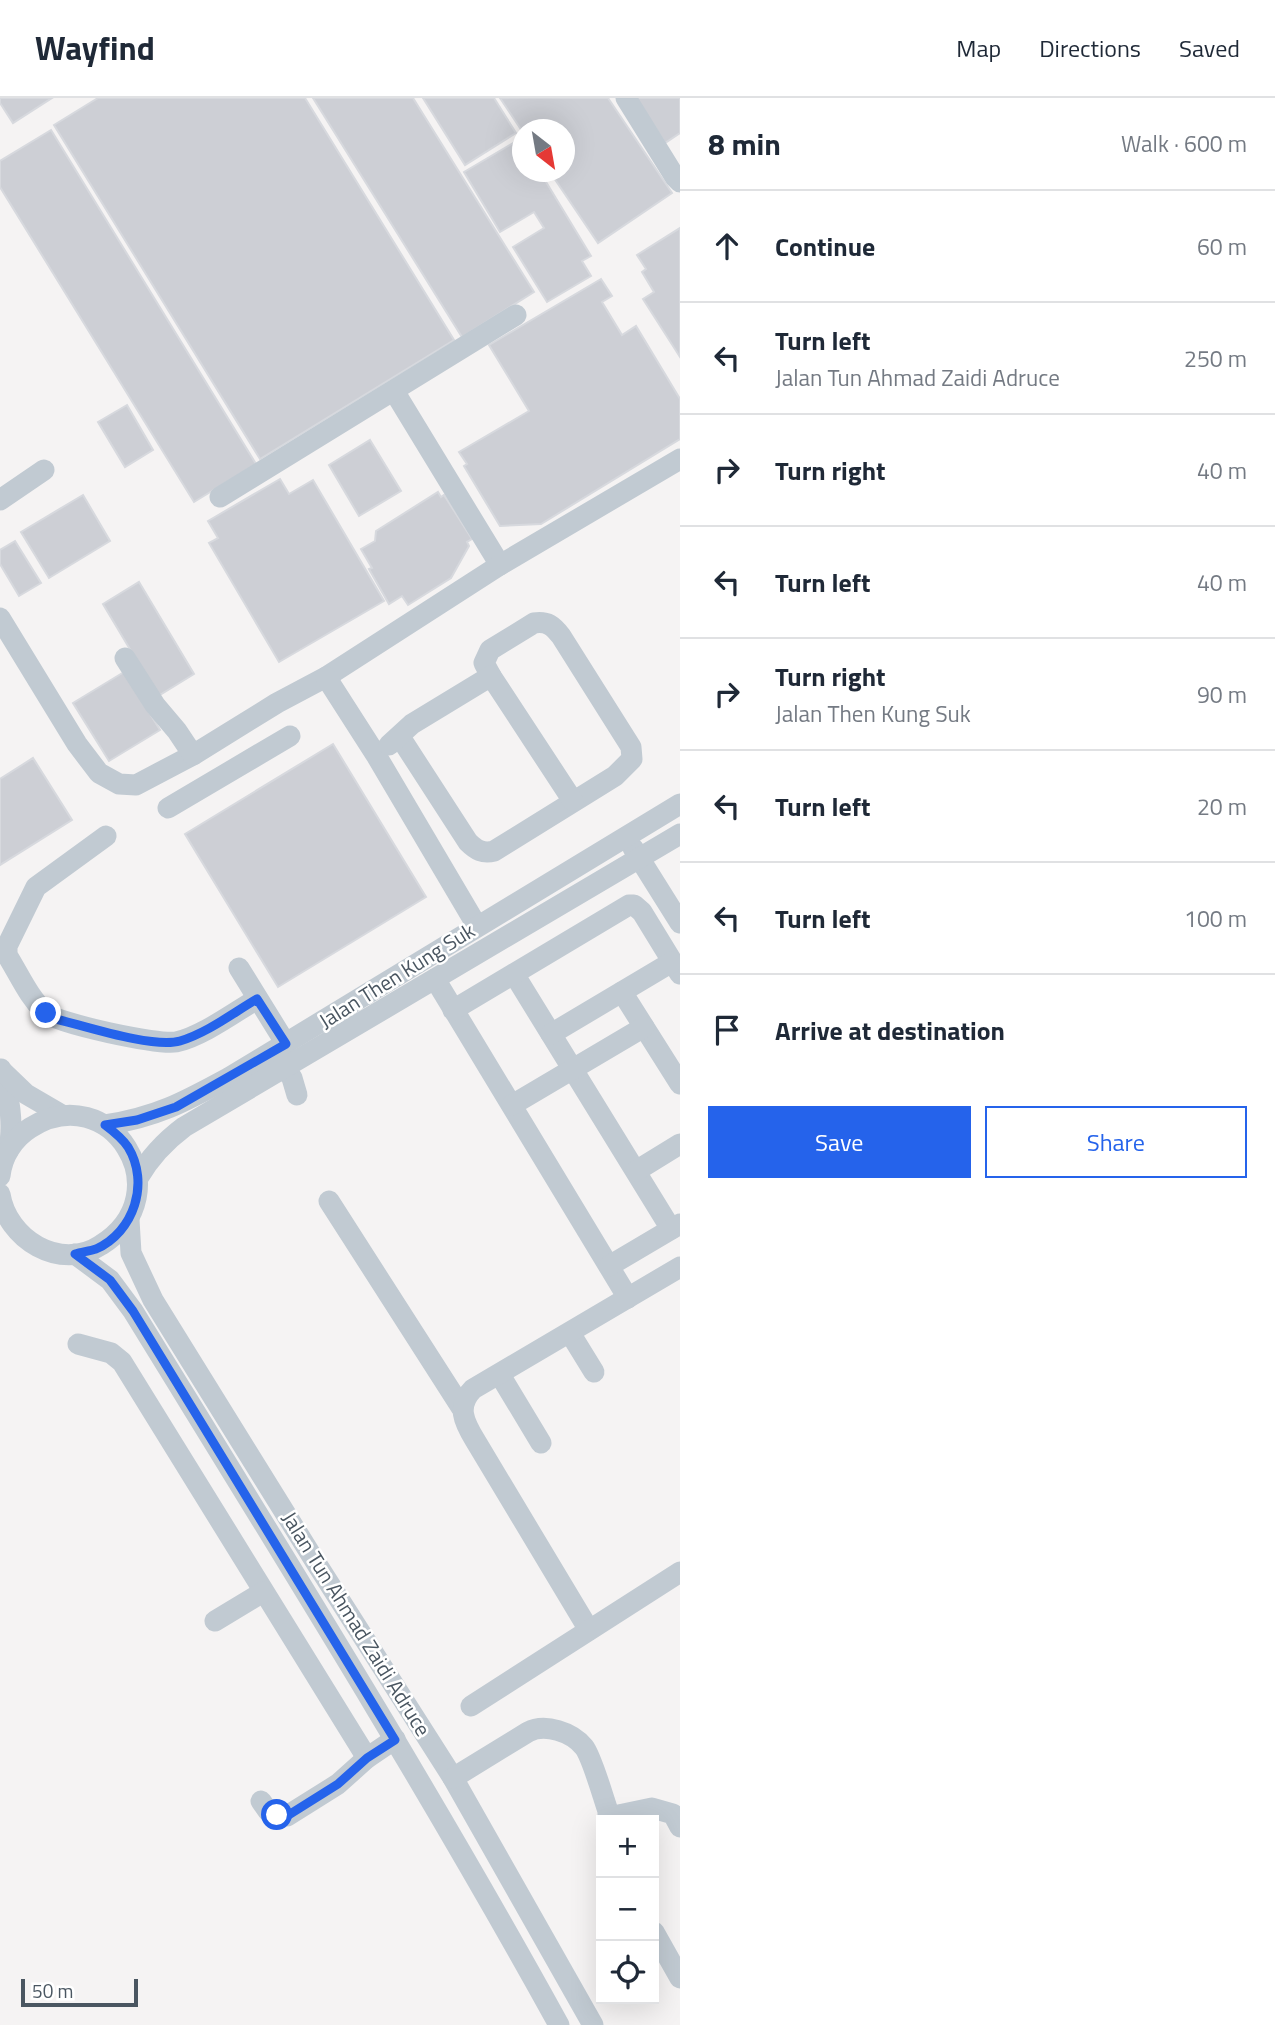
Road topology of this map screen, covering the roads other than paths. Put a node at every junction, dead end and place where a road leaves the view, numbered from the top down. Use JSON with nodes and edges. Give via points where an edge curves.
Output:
{"nodes":[{"id":1,"x":626,"y":98,"type":"edge"},
{"id":2,"x":680,"y":182,"type":"edge"},
{"id":3,"x":516,"y":315,"type":"dead end"},
{"id":4,"x":394,"y":391,"type":"junction"},
{"id":5,"x":680,"y":459,"type":"edge"},
{"id":6,"x":44,"y":470,"type":"dead end"},
{"id":7,"x":220,"y":497,"type":"dead end"},
{"id":8,"x":0,"y":500,"type":"edge"},
{"id":9,"x":499,"y":565,"type":"junction"},
{"id":10,"x":0,"y":618,"type":"edge"},
{"id":11,"x":125,"y":658,"type":"dead end"},
{"id":12,"x":491,"y":676,"type":"junction"},
{"id":13,"x":326,"y":677,"type":"junction"},
{"id":14,"x":290,"y":736,"type":"dead end"},
{"id":15,"x":400,"y":737,"type":"junction"},
{"id":16,"x":193,"y":755,"type":"junction"},
{"id":17,"x":376,"y":755,"type":"junction"},
{"id":18,"x":173,"y":766,"type":"junction"},
{"id":19,"x":188,"y":795,"type":"junction"},
{"id":20,"x":573,"y":801,"type":"junction"},
{"id":21,"x":680,"y":804,"type":"edge"},
{"id":22,"x":169,"y":808,"type":"dead end"},
{"id":23,"x":680,"y":834,"type":"edge"},
{"id":24,"x":106,"y":836,"type":"dead end"},
{"id":25,"x":626,"y":837,"type":"junction"},
{"id":26,"x":639,"y":859,"type":"junction"},
{"id":27,"x":680,"y":923,"type":"edge"},
{"id":28,"x":477,"y":926,"type":"junction"},
{"id":29,"x":239,"y":968,"type":"dead end"},
{"id":30,"x":676,"y":968,"type":"edge"},
{"id":31,"x":514,"y":974,"type":"junction"},
{"id":32,"x":435,"y":979,"type":"junction"},
{"id":33,"x":622,"y":992,"type":"junction"},
{"id":34,"x":257,"y":999,"type":"junction"},
{"id":35,"x":453,"y":1010,"type":"junction"},
{"id":36,"x":644,"y":1027,"type":"junction"},
{"id":37,"x":551,"y":1034,"type":"junction"},
{"id":38,"x":286,"y":1044,"type":"junction"},
{"id":39,"x":285,"y":1068,"type":"junction"},
{"id":40,"x":0,"y":1069,"type":"edge"},
{"id":41,"x":573,"y":1069,"type":"junction"},
{"id":42,"x":680,"y":1084,"type":"edge"},
{"id":43,"x":297,"y":1095,"type":"dead end"},
{"id":44,"x":512,"y":1105,"type":"junction"},
{"id":45,"x":62,"y":1115,"type":"junction"},
{"id":46,"x":105,"y":1125,"type":"junction"},
{"id":47,"x":680,"y":1144,"type":"edge"},
{"id":48,"x":9,"y":1149,"type":"junction"},
{"id":49,"x":636,"y":1171,"type":"junction"},
{"id":50,"x":0,"y":1176,"type":"edge"},
{"id":51,"x":138,"y":1178,"type":"junction"},
{"id":52,"x":0,"y":1194,"type":"edge"},
{"id":53,"x":329,"y":1201,"type":"dead end"},
{"id":54,"x":129,"y":1220,"type":"junction"},
{"id":55,"x":5,"y":1226,"type":"edge"},
{"id":56,"x":676,"y":1226,"type":"edge"},
{"id":57,"x":75,"y":1254,"type":"junction"},
{"id":58,"x":608,"y":1266,"type":"junction"},
{"id":59,"x":680,"y":1267,"type":"edge"},
{"id":60,"x":628,"y":1298,"type":"junction"},
{"id":61,"x":570,"y":1333,"type":"junction"},
{"id":62,"x":78,"y":1343,"type":"dead end"},
{"id":63,"x":594,"y":1372,"type":"dead end"},
{"id":64,"x":500,"y":1374,"type":"junction"},
{"id":65,"x":461,"y":1407,"type":"junction"},
{"id":66,"x":541,"y":1443,"type":"dead end"},
{"id":67,"x":225,"y":1460,"type":"junction"},
{"id":68,"x":193,"y":1479,"type":"junction"},
{"id":69,"x":680,"y":1572,"type":"edge"},
{"id":70,"x":262,"y":1592,"type":"junction"},
{"id":71,"x":215,"y":1621,"type":"dead end"},
{"id":72,"x":589,"y":1630,"type":"junction"},
{"id":73,"x":471,"y":1706,"type":"dead end"},
{"id":74,"x":395,"y":1740,"type":"junction"},
{"id":75,"x":367,"y":1758,"type":"junction"},
{"id":76,"x":453,"y":1778,"type":"junction"},
{"id":77,"x":261,"y":1801,"type":"dead end"},
{"id":78,"x":607,"y":1815,"type":"edge"},
{"id":79,"x":624,"y":1815,"type":"edge"},
{"id":80,"x":680,"y":1827,"type":"edge"},
{"id":81,"x":659,"y":1941,"type":"edge"},
{"id":82,"x":680,"y":1978,"type":"edge"},
{"id":83,"x":559,"y":2025,"type":"edge"},
{"id":84,"x":593,"y":2025,"type":"edge"}],
"edges":[{"from":1,"to":2,"type":"street"},
{"from":3,"to":4,"type":"street"},
{"from":4,"to":7,"type":"street"},
{"from":4,"to":9,"type":"street"},
{"from":5,"to":9,"type":"street"},
{"from":6,"to":8,"type":"street"},
{"from":9,"to":13,"type":"street"},
{"from":10,"to":18,"type":"street","via":[[99,773],[119,784],[136,785]]},
{"from":11,"to":16,"type":"street"},
{"from":12,"to":15,"type":"street","via":[[412,724]]},
{"from":12,"to":20,"type":"street"},
{"from":12,"to":20,"type":"street","via":[[484,663],[490,650],[534,623],[552,625],[561,636],[633,753],[615,776]]},
{"from":13,"to":16,"type":"street"},
{"from":13,"to":17,"type":"street"},
{"from":14,"to":19,"type":"street"},
{"from":15,"to":17,"type":"street"},
{"from":15,"to":20,"type":"street","via":[[468,842],[479,851],[494,851]]},
{"from":16,"to":18,"type":"street"},
{"from":17,"to":28,"type":"street"},
{"from":18,"to":19,"type":"street"},
{"from":19,"to":22,"type":"street"},
{"from":21,"to":25,"type":"street","name":"Jalan Then Kung Suk"},
{"from":23,"to":26,"type":"street","name":"Jalan Then Kung Suk"},
{"from":24,"to":34,"type":"street","via":[[37,887],[7,946],[7,955],[38,1005],[52,1018],[158,1043],[194,1035]]},
{"from":25,"to":26,"type":"street"},
{"from":25,"to":28,"type":"street","name":"Jalan Then Kung Suk"},
{"from":26,"to":27,"type":"street"},
{"from":26,"to":32,"type":"street","name":"Jalan Then Kung Suk"},
{"from":28,"to":38,"type":"street","name":"Jalan Then Kung Suk"},
{"from":29,"to":34,"type":"street"},
{"from":30,"to":31,"type":"street","via":[[642,912],[629,905]]},
{"from":30,"to":33,"type":"street"},
{"from":31,"to":35,"type":"street"},
{"from":31,"to":37,"type":"street"},
{"from":32,"to":35,"type":"street"},
{"from":32,"to":39,"type":"street","name":"Jalan Then Kung Suk","via":[[378,1023]]},
{"from":33,"to":36,"type":"street"},
{"from":33,"to":37,"type":"street"},
{"from":34,"to":38,"type":"street"},
{"from":35,"to":44,"type":"street"},
{"from":36,"to":41,"type":"street"},
{"from":36,"to":42,"type":"street"},
{"from":37,"to":41,"type":"street"},
{"from":38,"to":46,"type":"street","name":"Jalan Then Kung Suk","via":[[176,1107]]},
{"from":39,"to":43,"type":"street"},
{"from":39,"to":51,"type":"street","name":"Jalan Then Kung Suk","via":[[184,1126],[148,1160]]},
{"from":40,"to":45,"type":"street","via":[[26,1094]]},
{"from":40,"to":48,"type":"street","via":[[10,1100]]},
{"from":41,"to":44,"type":"street"},
{"from":41,"to":49,"type":"street"},
{"from":44,"to":58,"type":"street"},
{"from":45,"to":46,"type":"street"},
{"from":45,"to":48,"type":"street","via":[[41,1121]]},
{"from":46,"to":51,"type":"street","via":[[128,1147]]},
{"from":47,"to":49,"type":"street"},
{"from":48,"to":50,"type":"street"},
{"from":49,"to":56,"type":"street"},
{"from":51,"to":54,"type":"street","via":[[137,1200]]},
{"from":52,"to":55,"type":"street"},
{"from":53,"to":65,"type":"street"},
{"from":54,"to":57,"type":"street","via":[[115,1237],[96,1249]]},
{"from":54,"to":76,"type":"street","name":"Jalan Tun Ahmad Zaidi Adruce","via":[[131,1253],[153,1300]]},
{"from":55,"to":57,"type":"street","via":[[38,1248]]},
{"from":56,"to":58,"type":"street"},
{"from":57,"to":67,"type":"street","name":"Jalan Tun Ahmad Zaidi Adruce","via":[[104,1273],[118,1290]]},
{"from":58,"to":60,"type":"street"},
{"from":59,"to":60,"type":"street"},
{"from":60,"to":61,"type":"street"},
{"from":61,"to":63,"type":"street"},
{"from":61,"to":64,"type":"street"},
{"from":62,"to":68,"type":"street","via":[[111,1353],[122,1362]]},
{"from":64,"to":65,"type":"street","via":[[473,1389]]},
{"from":64,"to":66,"type":"street"},
{"from":65,"to":72,"type":"street","via":[[465,1424]]},
{"from":67,"to":68,"type":"street"},
{"from":67,"to":74,"type":"street","name":"Jalan Tun Ahmad Zaidi Adruce"},
{"from":68,"to":70,"type":"street"},
{"from":69,"to":72,"type":"street"},
{"from":70,"to":71,"type":"street"},
{"from":70,"to":75,"type":"street"},
{"from":72,"to":73,"type":"street"},
{"from":74,"to":75,"type":"street"},
{"from":74,"to":83,"type":"street","name":"Jalan Tun Ahmad Zaidi Adruce"},
{"from":75,"to":77,"type":"street","via":[[338,1784],[287,1816],[268,1811]]},
{"from":76,"to":78,"type":"street","via":[[528,1731],[554,1730],[584,1747]]},
{"from":76,"to":84,"type":"street","name":"Jalan Tun Ahmad Zaidi Adruce"},
{"from":79,"to":80,"type":"street","via":[[652,1808],[673,1814]]},
{"from":81,"to":82,"type":"street"}]}
